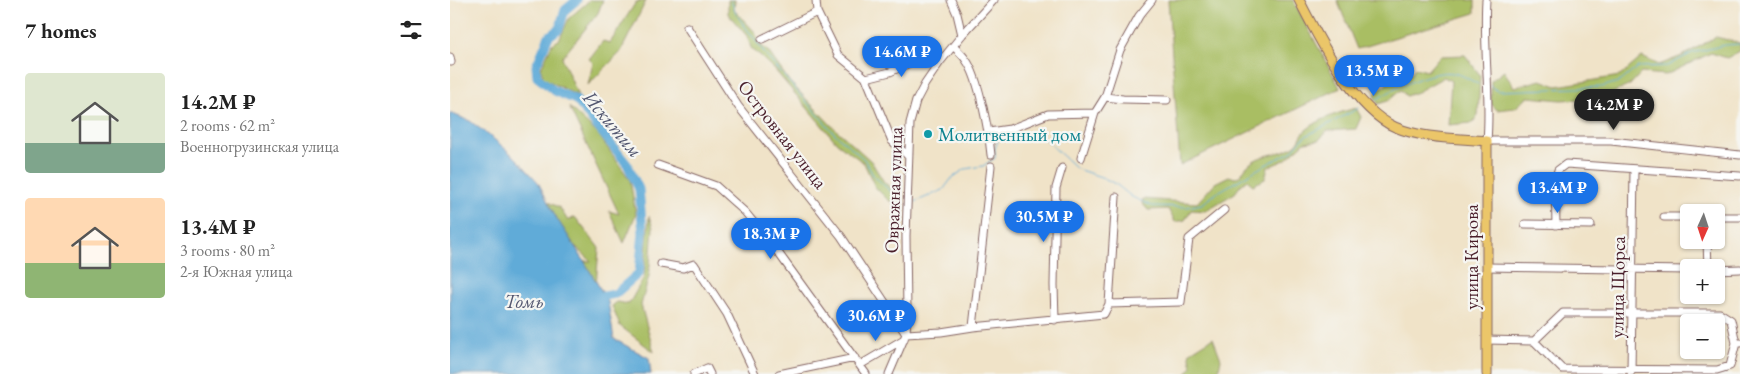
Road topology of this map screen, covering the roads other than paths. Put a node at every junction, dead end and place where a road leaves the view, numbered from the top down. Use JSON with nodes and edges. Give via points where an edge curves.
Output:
{"nodes":[{"id":1,"x":816,"y":0,"type":"edge"},
{"id":2,"x":951,"y":0,"type":"edge"},
{"id":3,"x":994,"y":0,"type":"edge"},
{"id":4,"x":1152,"y":0,"type":"edge"},
{"id":5,"x":1299,"y":0,"type":"edge"},
{"id":6,"x":1486,"y":0,"type":"edge"},
{"id":7,"x":817,"y":12,"type":"junction"},
{"id":8,"x":687,"y":27,"type":"dead end"},
{"id":9,"x":962,"y":35,"type":"junction"},
{"id":10,"x":762,"y":39,"type":"dead end"},
{"id":11,"x":953,"y":46,"type":"junction"},
{"id":12,"x":940,"y":62,"type":"junction"},
{"id":13,"x":866,"y":78,"type":"junction"},
{"id":14,"x":1105,"y":97,"type":"junction"},
{"id":15,"x":1167,"y":100,"type":"dead end"},
{"id":16,"x":1095,"y":112,"type":"junction"},
{"id":17,"x":988,"y":132,"type":"junction"},
{"id":18,"x":1487,"y":141,"type":"junction"},
{"id":19,"x":991,"y":155,"type":"dead end"},
{"id":20,"x":1740,"y":155,"type":"edge"},
{"id":21,"x":908,"y":156,"type":"junction"},
{"id":22,"x":1081,"y":158,"type":"dead end"},
{"id":23,"x":658,"y":165,"type":"dead end"},
{"id":24,"x":991,"y":166,"type":"dead end"},
{"id":25,"x":1062,"y":168,"type":"dead end"},
{"id":26,"x":1634,"y":170,"type":"junction"},
{"id":27,"x":1740,"y":176,"type":"edge"},
{"id":28,"x":1116,"y":197,"type":"dead end"},
{"id":29,"x":1224,"y":210,"type":"dead end"},
{"id":30,"x":1664,"y":217,"type":"dead end"},
{"id":31,"x":1680,"y":217,"type":"edge"},
{"id":32,"x":1725,"y":217,"type":"edge"},
{"id":33,"x":1740,"y":217,"type":"edge"},
{"id":34,"x":1525,"y":224,"type":"dead end"},
{"id":35,"x":1591,"y":225,"type":"dead end"},
{"id":36,"x":1556,"y":226,"type":"junction"},
{"id":37,"x":661,"y":264,"type":"dead end"},
{"id":38,"x":1486,"y":267,"type":"junction"},
{"id":39,"x":1633,"y":269,"type":"junction"},
{"id":40,"x":1740,"y":269,"type":"edge"},
{"id":41,"x":1680,"y":270,"type":"edge"},
{"id":42,"x":1725,"y":270,"type":"edge"},
{"id":43,"x":1109,"y":304,"type":"junction"},
{"id":44,"x":1633,"y":312,"type":"junction"},
{"id":45,"x":1055,"y":320,"type":"junction"},
{"id":46,"x":973,"y":327,"type":"junction"},
{"id":47,"x":905,"y":337,"type":"junction"},
{"id":48,"x":1487,"y":340,"type":"junction"},
{"id":49,"x":1534,"y":341,"type":"junction"},
{"id":50,"x":1738,"y":342,"type":"edge"},
{"id":51,"x":855,"y":358,"type":"junction"},
{"id":52,"x":860,"y":365,"type":"junction"},
{"id":53,"x":1631,"y":372,"type":"edge"},
{"id":54,"x":694,"y":374,"type":"edge"},
{"id":55,"x":710,"y":374,"type":"edge"},
{"id":56,"x":755,"y":374,"type":"edge"},
{"id":57,"x":780,"y":374,"type":"edge"},
{"id":58,"x":866,"y":374,"type":"edge"},
{"id":59,"x":889,"y":374,"type":"edge"},
{"id":60,"x":1487,"y":374,"type":"edge"}],
"edges":[{"from":1,"to":7,"type":"street"},
{"from":2,"to":9,"type":"street"},
{"from":3,"to":9,"type":"street","name":"Овражная улица"},
{"from":4,"to":14,"type":"street","via":[[1120,50]]},
{"from":5,"to":18,"type":"main road","via":[[1354,91],[1387,123],[1424,135]]},
{"from":6,"to":18,"type":"street"},
{"from":7,"to":10,"type":"street"},
{"from":7,"to":13,"type":"street","via":[[838,56]]},
{"from":8,"to":47,"type":"street","name":"Островная улица","via":[[738,106],[841,236]]},
{"from":9,"to":11,"type":"street","name":"Овражная улица"},
{"from":11,"to":12,"type":"street","name":"Овражная улица"},
{"from":11,"to":17,"type":"street","via":[[968,61]]},
{"from":12,"to":13,"type":"street","via":[[925,56],[890,72]]},
{"from":12,"to":21,"type":"street","name":"Овражная улица","via":[[916,101],[910,123]]},
{"from":13,"to":21,"type":"street","via":[[892,141]]},
{"from":14,"to":15,"type":"street"},
{"from":14,"to":16,"type":"street"},
{"from":16,"to":17,"type":"street","via":[[1048,114],[1010,129]]},
{"from":16,"to":22,"type":"street"},
{"from":17,"to":19,"type":"street"},
{"from":18,"to":20,"type":"street","via":[[1611,142]]},
{"from":18,"to":38,"type":"main road","name":"улица Кирова"},
{"from":21,"to":47,"type":"street","name":"Овражная улица"},
{"from":23,"to":51,"type":"street","via":[[716,186],[745,212],[778,251]]},
{"from":24,"to":46,"type":"street"},
{"from":25,"to":45,"type":"street","via":[[1056,188]]},
{"from":26,"to":27,"type":"street"},
{"from":26,"to":36,"type":"street","via":[[1566,164],[1558,170],[1555,180]]},
{"from":26,"to":39,"type":"street","name":"улица Щорса"},
{"from":28,"to":43,"type":"street"},
{"from":29,"to":43,"type":"street","via":[[1189,239],[1181,302]]},
{"from":30,"to":31,"type":"street"},
{"from":32,"to":33,"type":"street"},
{"from":34,"to":36,"type":"street"},
{"from":35,"to":36,"type":"street"},
{"from":37,"to":56,"type":"street","via":[[683,268],[694,264],[727,314]]},
{"from":38,"to":39,"type":"street"},
{"from":38,"to":48,"type":"main road","name":"улица Кирова"},
{"from":39,"to":41,"type":"street"},
{"from":39,"to":44,"type":"street","name":"улица Щорса"},
{"from":40,"to":42,"type":"street"},
{"from":43,"to":45,"type":"street","via":[[1104,314]]},
{"from":44,"to":49,"type":"street","via":[[1564,312]]},
{"from":44,"to":50,"type":"street","via":[[1720,313],[1731,320]]},
{"from":44,"to":53,"type":"street","name":"улица Щорса"},
{"from":45,"to":46,"type":"street"},
{"from":46,"to":47,"type":"street"},
{"from":47,"to":52,"type":"street"},
{"from":47,"to":59,"type":"street","name":"Овражная улица"},
{"from":48,"to":49,"type":"street"},
{"from":48,"to":60,"type":"main road","name":"улица Кирова"},
{"from":49,"to":53,"type":"street","via":[[1562,369]]},
{"from":50,"to":53,"type":"street","via":[[1730,366],[1717,370]]},
{"from":51,"to":52,"type":"street"},
{"from":51,"to":57,"type":"street"},
{"from":52,"to":58,"type":"street"},
{"from":54,"to":55,"type":"street","via":[[707,368]]}]}
